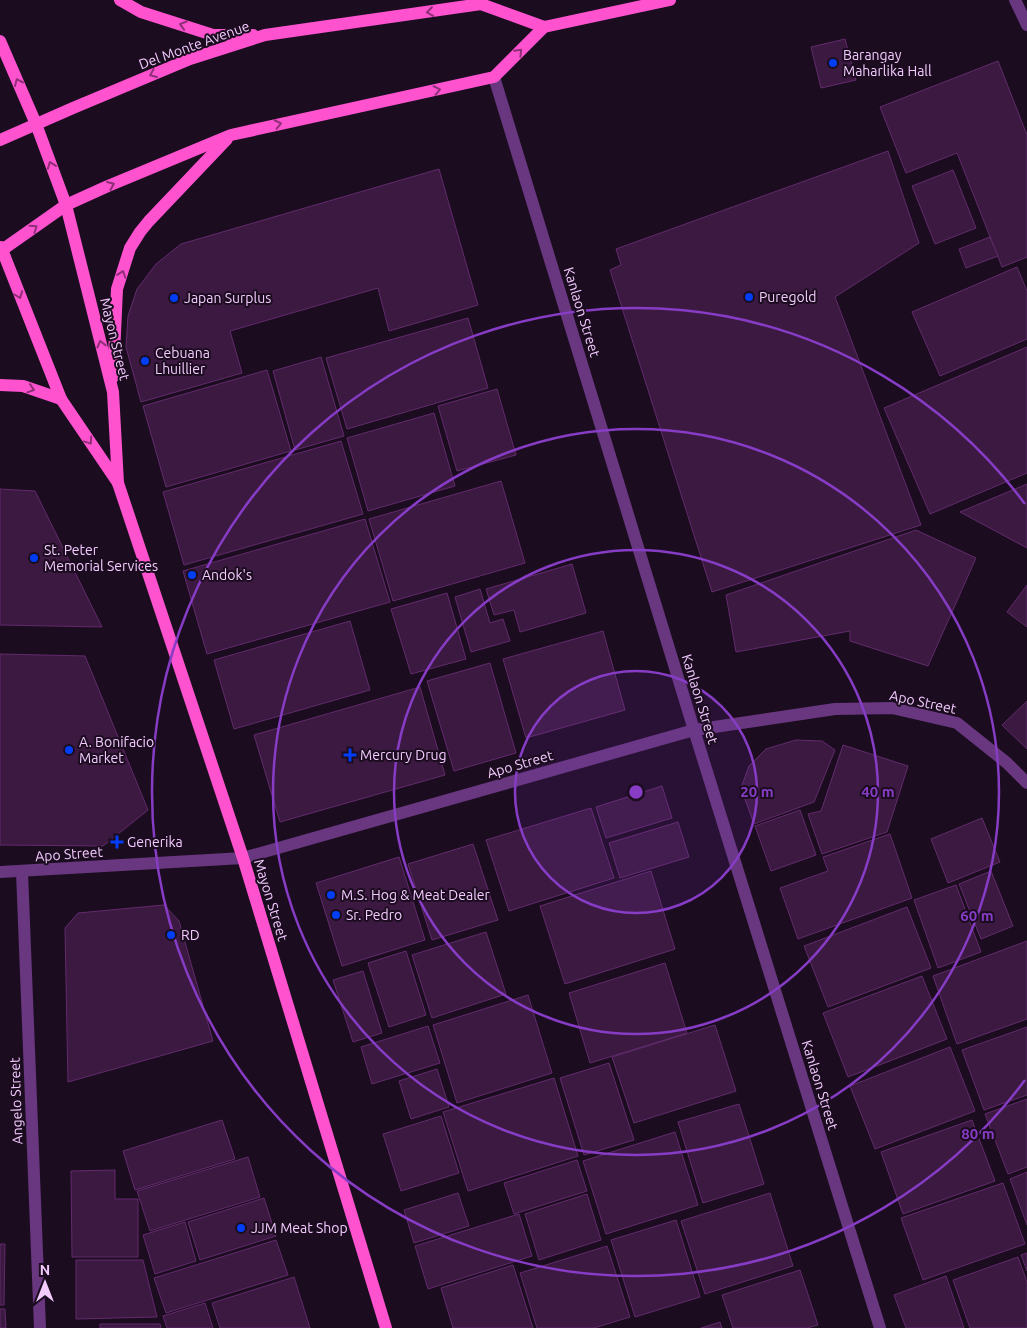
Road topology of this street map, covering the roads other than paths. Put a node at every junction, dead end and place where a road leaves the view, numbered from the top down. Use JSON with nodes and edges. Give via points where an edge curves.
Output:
{"nodes":[{"id":1,"x":120,"y":0,"type":"edge"},
{"id":2,"x":670,"y":0,"type":"edge"},
{"id":3,"x":1015,"y":0,"type":"edge"},
{"id":4,"x":1027,"y":25,"type":"edge"},
{"id":5,"x":544,"y":27,"type":"junction"},
{"id":6,"x":265,"y":35,"type":"junction"},
{"id":7,"x":0,"y":41,"type":"edge"},
{"id":8,"x":494,"y":78,"type":"junction"},
{"id":9,"x":36,"y":124,"type":"junction"},
{"id":10,"x":231,"y":135,"type":"junction"},
{"id":11,"x":0,"y":140,"type":"edge"},
{"id":12,"x":66,"y":205,"type":"junction"},
{"id":13,"x":1,"y":250,"type":"edge"},
{"id":14,"x":0,"y":384,"type":"edge"},
{"id":15,"x":113,"y":392,"type":"junction"},
{"id":16,"x":61,"y":399,"type":"junction"},
{"id":17,"x":118,"y":483,"type":"junction"},
{"id":18,"x":694,"y":730,"type":"junction"},
{"id":19,"x":1027,"y":783,"type":"edge"},
{"id":20,"x":243,"y":858,"type":"junction"},
{"id":21,"x":0,"y":872,"type":"edge"},
{"id":22,"x":22,"y":872,"type":"junction"},
{"id":23,"x":40,"y":1328,"type":"edge"},
{"id":24,"x":386,"y":1328,"type":"edge"},
{"id":25,"x":880,"y":1328,"type":"edge"}],
"edges":[{"from":6,"to":1,"type":"main road","one_way":true,"via":[[213,35],[141,12]]},
{"from":2,"to":5,"type":"main road"},
{"from":3,"to":4,"type":"street"},
{"from":5,"to":6,"type":"main road","name":"Del Monte Avenue","one_way":true,"via":[[481,4]]},
{"from":8,"to":5,"type":"main road","one_way":true},
{"from":6,"to":9,"type":"main road","name":"Del Monte Avenue","one_way":true,"via":[[190,59]]},
{"from":9,"to":7,"type":"main road","name":"Mayon Street","one_way":true},
{"from":10,"to":8,"type":"main road","one_way":true},
{"from":8,"to":18,"type":"street","name":"Kanlaon Street"},
{"from":9,"to":11,"type":"main road","name":"Del Monte Avenue"},
{"from":12,"to":9,"type":"main road","name":"Mayon Street","one_way":true},
{"from":12,"to":10,"type":"main road","one_way":true},
{"from":15,"to":10,"type":"main road","one_way":true,"via":[[117,289],[130,248],[149,221]]},
{"from":13,"to":12,"type":"main road","one_way":true},
{"from":15,"to":12,"type":"main road","name":"Mayon Street","one_way":true},
{"from":13,"to":16,"type":"main road","name":"Mayon Street","one_way":true},
{"from":14,"to":16,"type":"main road","one_way":true,"via":[[23,386]]},
{"from":15,"to":17,"type":"main road","name":"Mayon Street"},
{"from":16,"to":17,"type":"main road","name":"Mayon Street","one_way":true},
{"from":17,"to":20,"type":"main road","name":"Mayon Street"},
{"from":18,"to":19,"type":"street","name":"Apo Street","via":[[835,709],[892,708],[957,723]]},
{"from":18,"to":20,"type":"street","name":"Apo Street"},
{"from":18,"to":25,"type":"street","name":"Kanlaon Street"},
{"from":20,"to":22,"type":"street","name":"Apo Street"},
{"from":20,"to":24,"type":"main road","name":"Mayon Street"},
{"from":21,"to":22,"type":"street","name":"Apo Street"},
{"from":22,"to":23,"type":"street","name":"Angelo Street"}]}
